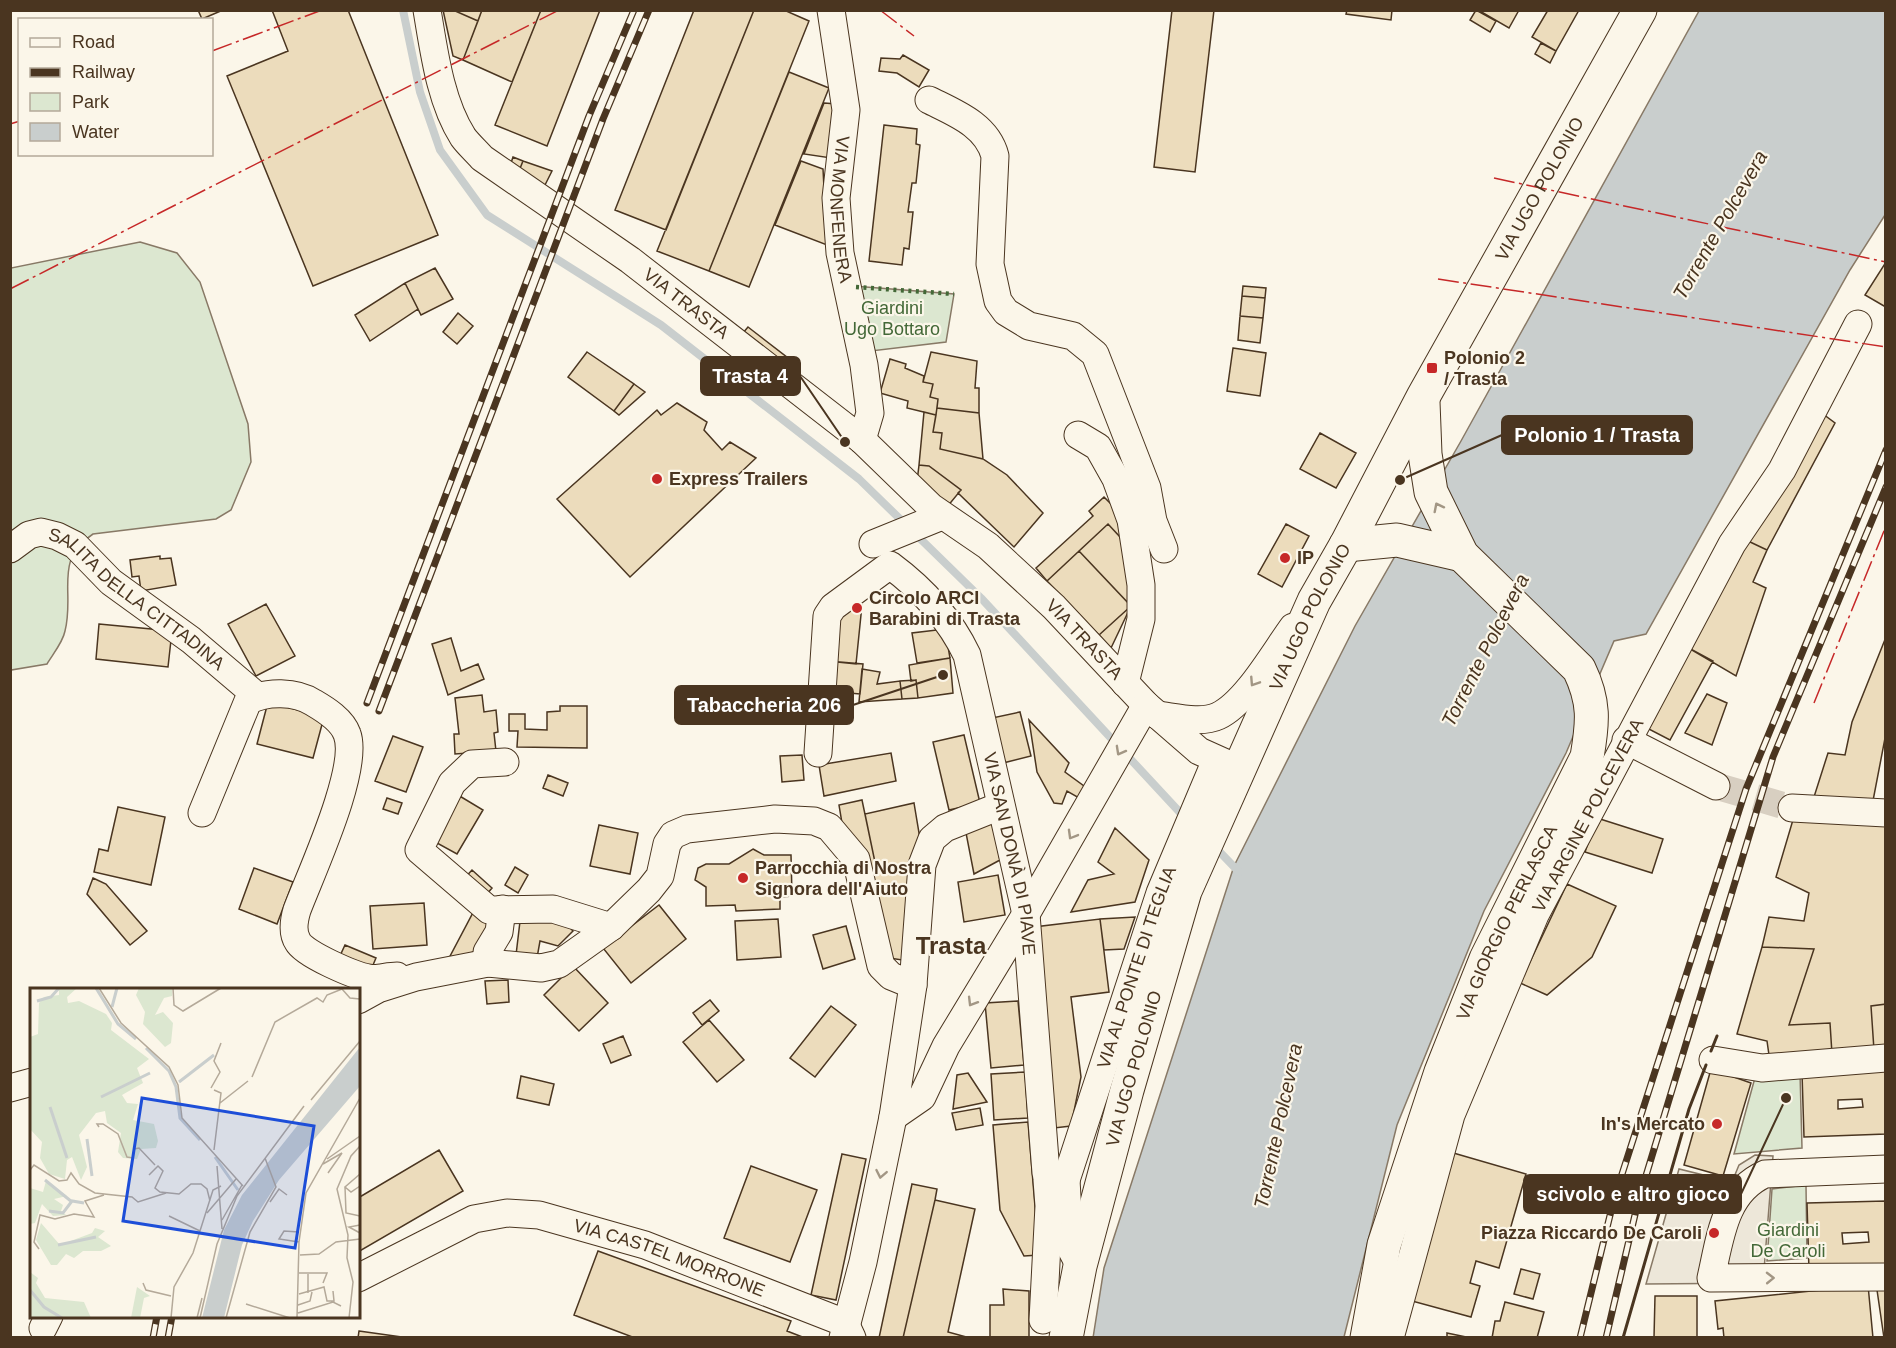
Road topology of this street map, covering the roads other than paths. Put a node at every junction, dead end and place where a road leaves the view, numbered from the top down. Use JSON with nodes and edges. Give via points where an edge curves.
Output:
{"nodes":[{"id":1,"x":427,"y":10,"type":"edge"},
{"id":2,"x":831,"y":10,"type":"edge"},
{"id":3,"x":1640,"y":10,"type":"edge"},
{"id":4,"x":929,"y":100,"type":"dead end"},
{"id":5,"x":1858,"y":324,"type":"dead end"},
{"id":6,"x":1423,"y":397,"type":"junction"},
{"id":7,"x":1078,"y":435,"type":"dead end"},
{"id":8,"x":862,"y":440,"type":"junction"},
{"id":9,"x":936,"y":519,"type":"junction"},
{"id":10,"x":1356,"y":543,"type":"junction"},
{"id":11,"x":873,"y":544,"type":"dead end"},
{"id":12,"x":10,"y":549,"type":"edge"},
{"id":13,"x":1164,"y":549,"type":"dead end"},
{"id":14,"x":1462,"y":555,"type":"junction"},
{"id":15,"x":1314,"y":601,"type":"junction"},
{"id":16,"x":1125,"y":683,"type":"junction"},
{"id":17,"x":257,"y":696,"type":"junction"},
{"id":18,"x":1147,"y":713,"type":"junction"},
{"id":19,"x":1626,"y":740,"type":"junction"},
{"id":20,"x":818,"y":753,"type":"dead end"},
{"id":21,"x":505,"y":762,"type":"dead end"},
{"id":22,"x":1223,"y":775,"type":"junction"},
{"id":23,"x":1716,"y":786,"type":"tunnel mouth"},
{"id":24,"x":1000,"y":806,"type":"junction"},
{"id":25,"x":1792,"y":808,"type":"tunnel mouth"},
{"id":26,"x":202,"y":813,"type":"dead end"},
{"id":27,"x":1886,"y":813,"type":"edge"},
{"id":28,"x":1185,"y":862,"type":"junction"},
{"id":29,"x":502,"y":909,"type":"junction"},
{"id":30,"x":1026,"y":915,"type":"junction"},
{"id":31,"x":611,"y":927,"type":"junction"},
{"id":32,"x":488,"y":963,"type":"junction"},
{"id":33,"x":416,"y":977,"type":"junction"},
{"id":34,"x":913,"y":985,"type":"junction"},
{"id":35,"x":360,"y":999,"type":"edge"},
{"id":36,"x":1882,"y":1058,"type":"edge"},
{"id":37,"x":1713,"y":1060,"type":"dead end"},
{"id":38,"x":30,"y":1066,"type":"edge"},
{"id":39,"x":10,"y":1070,"type":"edge"},
{"id":40,"x":30,"y":1083,"type":"edge"},
{"id":41,"x":10,"y":1088,"type":"edge"},
{"id":42,"x":893,"y":1117,"type":"junction"},
{"id":43,"x":1886,"y":1169,"type":"edge"},
{"id":44,"x":1056,"y":1177,"type":"junction"},
{"id":45,"x":1080,"y":1266,"type":"junction"},
{"id":46,"x":360,"y":1277,"type":"edge"},
{"id":47,"x":1886,"y":1277,"type":"edge"},
{"id":48,"x":1055,"y":1329,"type":"edge"},
{"id":49,"x":847,"y":1333,"type":"edge"},
{"id":50,"x":1367,"y":1338,"type":"edge"},
{"id":51,"x":1390,"y":1338,"type":"edge"}],
"edges":[{"from":1,"to":8,"type":"street","name":"VIA TRASTA","via":[[448,102],[463,136],[482,158],[630,260]]},
{"from":2,"to":8,"type":"street","name":"VIA MONFENERA","via":[[846,110],[836,198],[840,253],[864,364],[870,413]]},
{"from":3,"to":6,"type":"main road","name":"VIA UGO POLONIO"},
{"from":4,"to":13,"type":"street","via":[[966,119],[992,145],[995,156],[990,264],[998,301],[1006,312],[1029,326],[1073,336],[1095,354],[1147,488],[1153,521]]},
{"from":5,"to":19,"type":"street","name":"VIA ARGINE POLCEVERA","via":[[1782,470],[1732,544]]},
{"from":6,"to":10,"type":"main road","name":"VIA UGO POLONIO"},
{"from":14,"to":6,"type":"main road","name":"VIA GIORGIO PERLASCA","one_way":true,"via":[[1431,492]]},
{"from":7,"to":16,"type":"street","via":[[1098,447],[1116,479],[1131,520],[1141,585],[1141,619]]},
{"from":8,"to":9,"type":"street","name":"VIA TRASTA"},
{"from":9,"to":11,"type":"street"},
{"from":9,"to":16,"type":"street","name":"VIA TRASTA","via":[[988,546],[1054,606]]},
{"from":10,"to":14,"type":"main road","via":[[1397,540]]},
{"from":10,"to":15,"type":"main road","name":"VIA UGO POLONIO"},
{"from":12,"to":17,"type":"street","name":"SALITA DELLA CITTADINA","via":[[29,535],[41,532],[75,545],[111,582],[191,640]]},
{"from":14,"to":50,"type":"main road","name":"VIA GIORGIO PERLASCA","via":[[1580,669],[1590,691],[1592,726],[1587,757],[1486,959],[1441,1072],[1384,1245]]},
{"from":15,"to":18,"type":"street","one_way":true,"via":[[1247,693],[1217,717],[1192,720]]},
{"from":15,"to":22,"type":"main road","name":"VIA UGO POLONIO"},
{"from":16,"to":18,"type":"street","name":"VIA TRASTA"},
{"from":17,"to":26,"type":"street","via":[[248,701]]},
{"from":17,"to":33,"type":"street","via":[[290,694],[312,701],[337,719],[350,746],[348,771],[294,921],[298,943],[304,950],[358,976]]},
{"from":18,"to":22,"type":"street","name":"VIA TRASTA","via":[[1199,751]]},
{"from":18,"to":30,"type":"street","one_way":true},
{"from":19,"to":23,"type":"street"},
{"from":19,"to":51,"type":"street","name":"VIA ARGINE POLCEVERA","via":[[1535,915],[1451,1115]]},
{"from":20,"to":24,"type":"street","name":"VIA SAN DONÀ DI PIAVE","via":[[827,616],[833,607],[890,565],[923,594],[957,634],[967,655]]},
{"from":21,"to":29,"type":"street","via":[[471,764],[452,783],[419,850],[489,909]]},
{"from":22,"to":28,"type":"main road","name":"VIA UGO POLONIO"},
{"from":24,"to":30,"type":"street","name":"VIA SAN DONÀ DI PIAVE"},
{"from":24,"to":34,"type":"street","name":"VIA CASTEL MORRONE","via":[[945,828],[932,839],[922,865]]},
{"from":25,"to":27,"type":"street"},
{"from":28,"to":44,"type":"street","name":"VIA AL PONTE DI TEGLIA","via":[[1160,893],[1107,1050]]},
{"from":28,"to":45,"type":"main road","name":"VIA UGO POLONIO","via":[[1185,891]]},
{"from":29,"to":31,"type":"street","via":[[553,909]]},
{"from":29,"to":32,"type":"street","via":[[499,932],[487,952]]},
{"from":30,"to":42,"type":"street","one_way":true,"via":[[946,1046],[922,1097]]},
{"from":30,"to":44,"type":"street","name":"VIA SAN DONÀ DI PIAVE"},
{"from":31,"to":32,"type":"street","via":[[559,964],[541,968]]},
{"from":31,"to":34,"type":"street","via":[[660,876],[673,835],[687,829],[775,819],[814,821],[829,827],[856,860],[880,966],[891,976]]},
{"from":32,"to":33,"type":"street"},
{"from":33,"to":35,"type":"street","via":[[378,988]]},
{"from":34,"to":42,"type":"street","name":"VIA CASTEL MORRONE"},
{"from":36,"to":37,"type":"street","via":[[1762,1068]]},
{"from":38,"to":39,"type":"street"},
{"from":40,"to":41,"type":"street"},
{"from":42,"to":49,"type":"street","name":"VIA CASTEL MORRONE","one_way":true},
{"from":43,"to":47,"type":"street","one_way":true,"via":[[1765,1174],[1749,1181],[1726,1216],[1711,1278]]},
{"from":44,"to":45,"type":"street","name":"VIA SAN DONÀ DI PIAVE","via":[[1070,1247]]},
{"from":44,"to":48,"type":"street","name":"VIA SAN DONÀ DI PIAVE","via":[[1049,1206]]},
{"from":45,"to":48,"type":"main road","name":"VIA SAN DONÀ DI PIAVE"},
{"from":46,"to":49,"type":"street","name":"VIA CASTEL MORRONE","via":[[474,1219],[507,1213],[540,1215],[645,1245]]}]}
